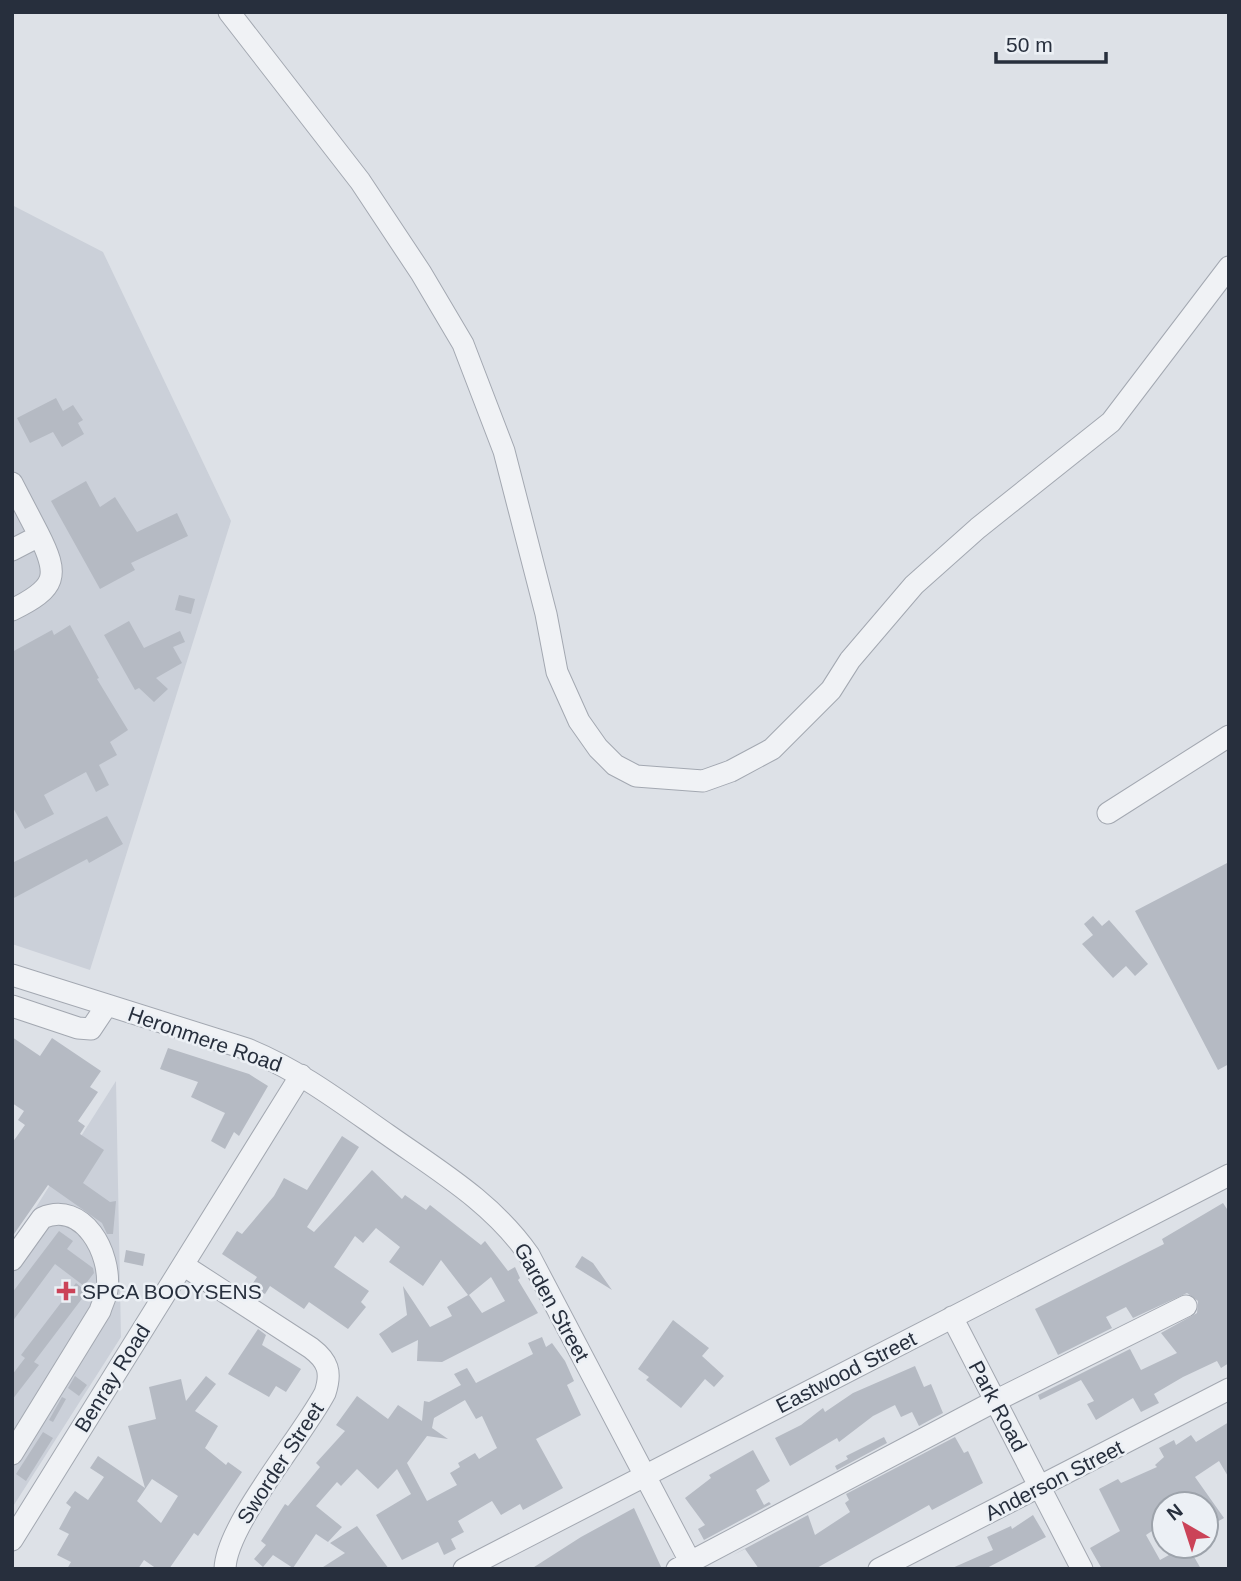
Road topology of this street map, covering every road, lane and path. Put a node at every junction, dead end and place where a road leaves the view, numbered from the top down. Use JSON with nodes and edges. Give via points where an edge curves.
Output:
{"nodes":[{"id":1,"x":229,"y":12,"type":"edge"},
{"id":2,"x":1229,"y":267,"type":"edge"},
{"id":3,"x":12,"y":483,"type":"edge"},
{"id":4,"x":39,"y":536,"type":"junction"},
{"id":5,"x":12,"y":550,"type":"edge"},
{"id":6,"x":12,"y":610,"type":"edge"},
{"id":7,"x":1229,"y":736,"type":"edge"},
{"id":8,"x":1108,"y":813,"type":"dead end"},
{"id":9,"x":12,"y":975,"type":"edge"},
{"id":10,"x":107,"y":1005,"type":"junction"},
{"id":11,"x":12,"y":1006,"type":"edge"},
{"id":12,"x":302,"y":1075,"type":"junction"},
{"id":13,"x":1229,"y":1175,"type":"edge"},
{"id":14,"x":12,"y":1259,"type":"edge"},
{"id":15,"x":183,"y":1265,"type":"junction"},
{"id":16,"x":1186,"y":1306,"type":"dead end"},
{"id":17,"x":952,"y":1317,"type":"junction"},
{"id":18,"x":1229,"y":1389,"type":"edge"},
{"id":19,"x":995,"y":1401,"type":"junction"},
{"id":20,"x":12,"y":1454,"type":"edge"},
{"id":21,"x":644,"y":1476,"type":"junction"},
{"id":22,"x":1041,"y":1488,"type":"junction"},
{"id":23,"x":12,"y":1540,"type":"edge"},
{"id":24,"x":687,"y":1566,"type":"edge"},
{"id":25,"x":225,"y":1569,"type":"edge"},
{"id":26,"x":464,"y":1569,"type":"edge"},
{"id":27,"x":879,"y":1569,"type":"edge"},
{"id":28,"x":1082,"y":1569,"type":"edge"}],
"edges":[{"from":1,"to":2,"type":"street","via":[[360,181],[463,344],[504,451],[556,671],[579,721],[598,748],[615,765],[636,776],[703,780],[772,749],[831,690],[850,660],[914,585],[1111,422]]},
{"from":3,"to":4,"type":"street"},
{"from":4,"to":5,"type":"street"},
{"from":4,"to":6,"type":"street","via":[[52,573],[39,595]]},
{"from":7,"to":8,"type":"street"},
{"from":9,"to":10,"type":"street","name":"Heronmere Road"},
{"from":10,"to":11,"type":"street","name":"Heronmere Road","via":[[91,1029]]},
{"from":10,"to":12,"type":"street","name":"Heronmere Road","via":[[247,1049]]},
{"from":12,"to":15,"type":"street","name":"Benray Road"},
{"from":12,"to":21,"type":"street","name":"Garden Street","via":[[468,1191],[517,1237],[555,1300]]},
{"from":13,"to":17,"type":"street","name":"Eastwood Street"},
{"from":14,"to":20,"type":"street","via":[[42,1218],[70,1214],[92,1234],[106,1269],[107,1290],[100,1311]]},
{"from":15,"to":23,"type":"street","name":"Benray Road"},
{"from":15,"to":25,"type":"street","name":"Sworder Street","via":[[321,1355],[329,1369],[326,1393],[237,1530]]},
{"from":16,"to":19,"type":"street"},
{"from":17,"to":19,"type":"street","name":"Park Road"},
{"from":17,"to":21,"type":"street","name":"Eastwood Street"},
{"from":18,"to":22,"type":"street","name":"Anderson Street"},
{"from":19,"to":22,"type":"street","name":"Park Road"},
{"from":19,"to":24,"type":"street"},
{"from":21,"to":24,"type":"street","name":"Garden Street"},
{"from":21,"to":26,"type":"street","name":"Eastwood Street"},
{"from":22,"to":27,"type":"street","name":"Anderson Street"},
{"from":22,"to":28,"type":"street","name":"Park Road"}]}
